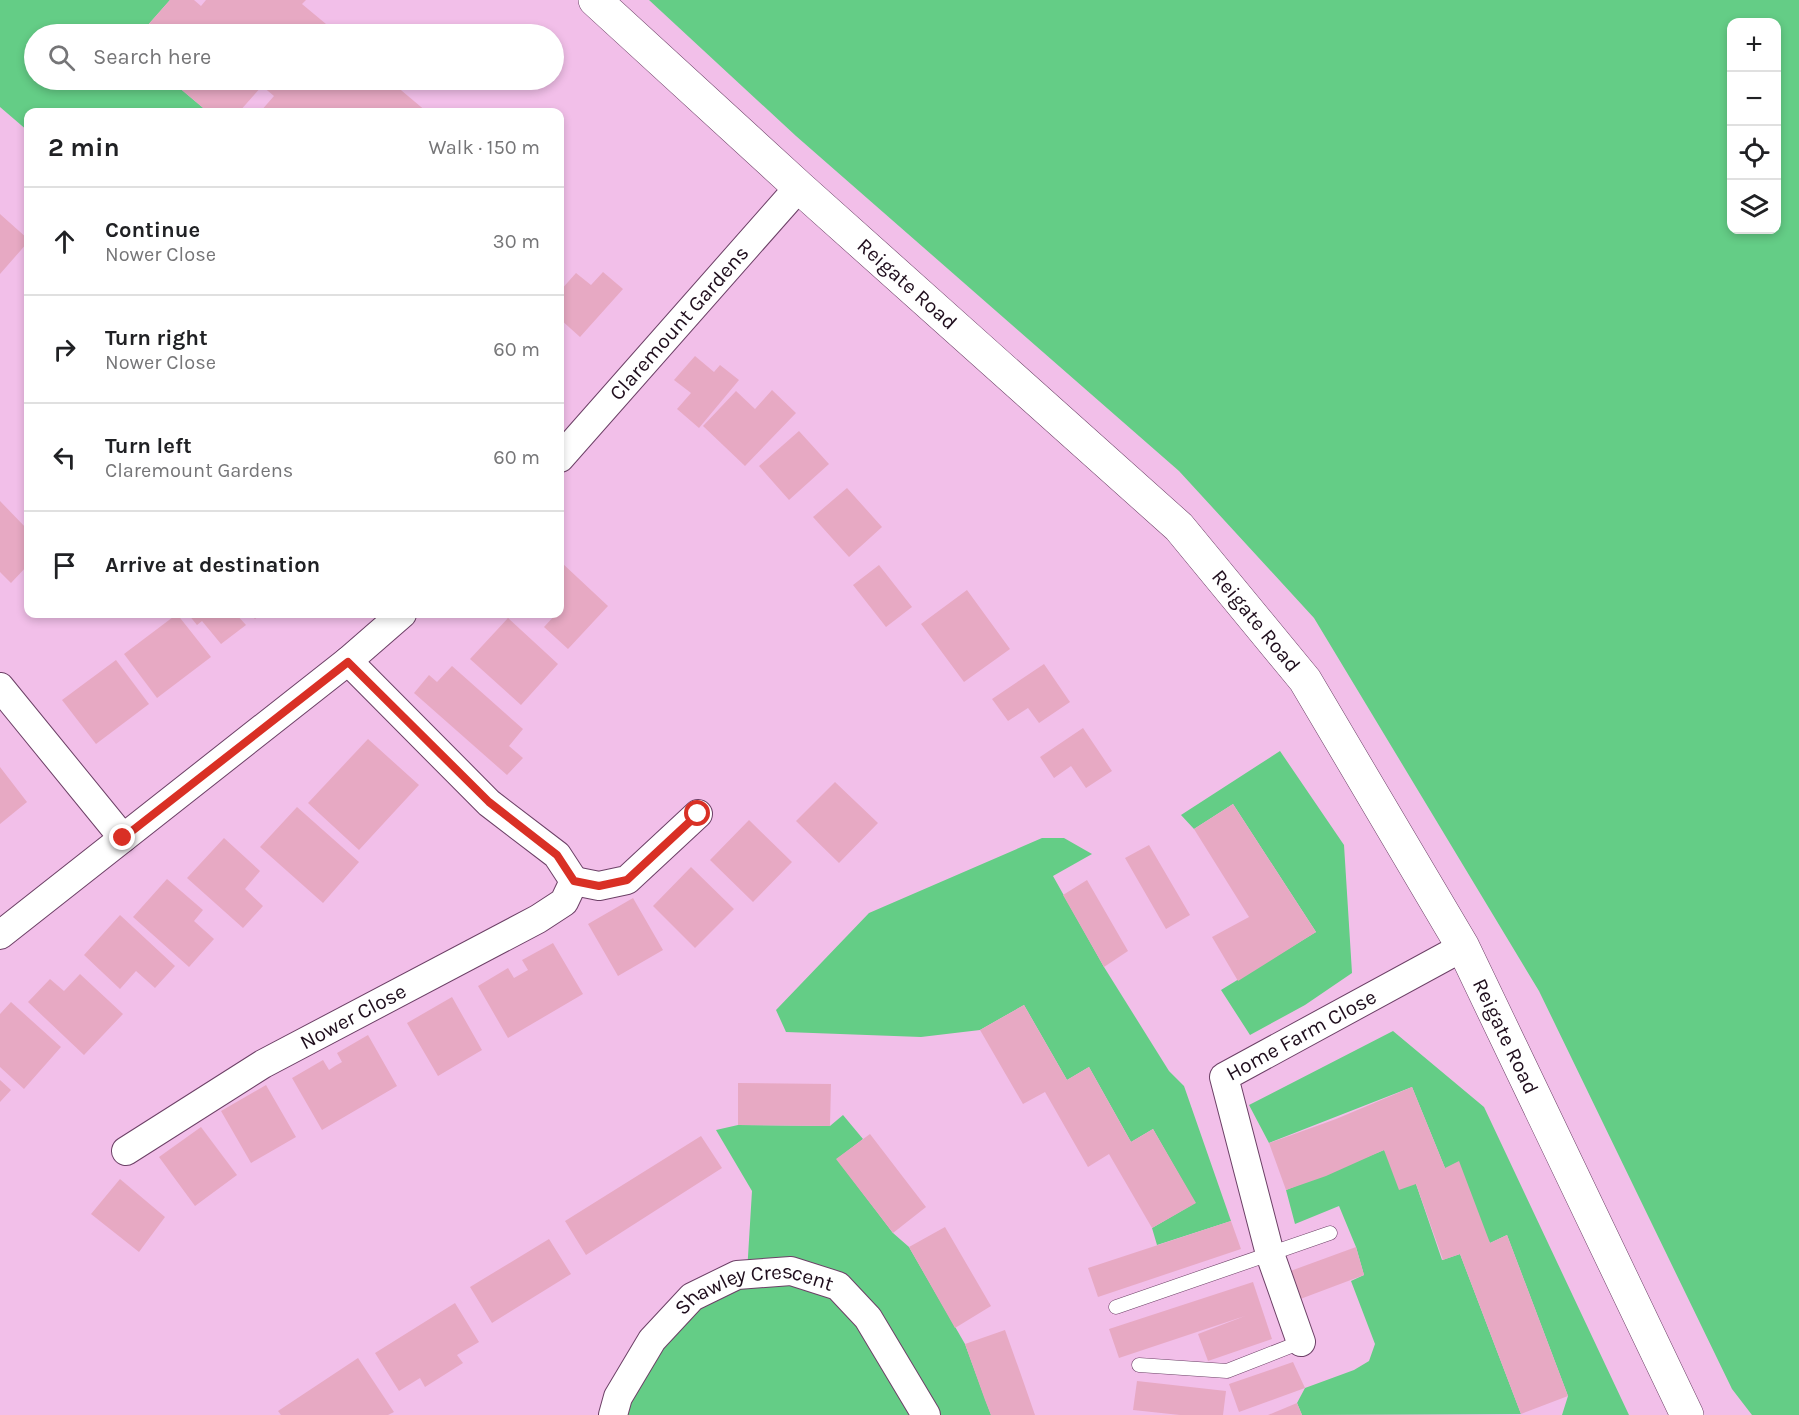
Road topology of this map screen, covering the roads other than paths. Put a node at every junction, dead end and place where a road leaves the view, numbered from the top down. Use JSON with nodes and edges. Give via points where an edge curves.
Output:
{"nodes":[{"id":1,"x":595,"y":0,"type":"edge"},
{"id":2,"x":799,"y":187,"type":"junction"},
{"id":3,"x":564,"y":453,"type":"edge"},
{"id":4,"x":398,"y":618,"type":"edge"},
{"id":5,"x":348,"y":662,"type":"junction"},
{"id":6,"x":0,"y":687,"type":"edge"},
{"id":7,"x":698,"y":814,"type":"dead end"},
{"id":8,"x":123,"y":838,"type":"junction"},
{"id":9,"x":574,"y":881,"type":"junction"},
{"id":10,"x":0,"y":935,"type":"edge"},
{"id":11,"x":1463,"y":946,"type":"junction"},
{"id":12,"x":126,"y":1151,"type":"dead end"},
{"id":13,"x":1330,"y":1233,"type":"dead end"},
{"id":14,"x":1270,"y":1254,"type":"junction"},
{"id":15,"x":1116,"y":1307,"type":"dead end"},
{"id":16,"x":1301,"y":1342,"type":"joint"},
{"id":17,"x":1139,"y":1365,"type":"dead end"},
{"id":18,"x":613,"y":1415,"type":"edge"},
{"id":19,"x":926,"y":1415,"type":"edge"},
{"id":20,"x":1688,"y":1415,"type":"edge"}],
"edges":[{"from":1,"to":2,"type":"highway","name":"Reigate Road"},
{"from":2,"to":3,"type":"street","name":"Claremount Gardens"},
{"from":2,"to":11,"type":"highway","name":"Reigate Road","via":[[1179,527],[1305,680]]},
{"from":4,"to":5,"type":"street"},
{"from":5,"to":8,"type":"street"},
{"from":5,"to":9,"type":"street","via":[[489,802],[557,855]]},
{"from":6,"to":8,"type":"street"},
{"from":7,"to":9,"type":"street","via":[[627,880],[599,886]]},
{"from":8,"to":10,"type":"street"},
{"from":9,"to":12,"type":"street","name":"Nower Close","via":[[564,902],[538,920],[263,1064]]},
{"from":11,"to":14,"type":"street","name":"Home Farm Close","via":[[1224,1077]]},
{"from":11,"to":20,"type":"highway","name":"Reigate Road"},
{"from":13,"to":14,"type":"lane"},
{"from":14,"to":15,"type":"lane"},
{"from":14,"to":16,"type":"street","name":"Home Farm Close"},
{"from":16,"to":17,"type":"lane","via":[[1227,1371]]},
{"from":18,"to":19,"type":"street","name":"Shawley Crescent","via":[[618,1397],[652,1340],[692,1297],[737,1275],[791,1271],[838,1286],[868,1318]]}]}
